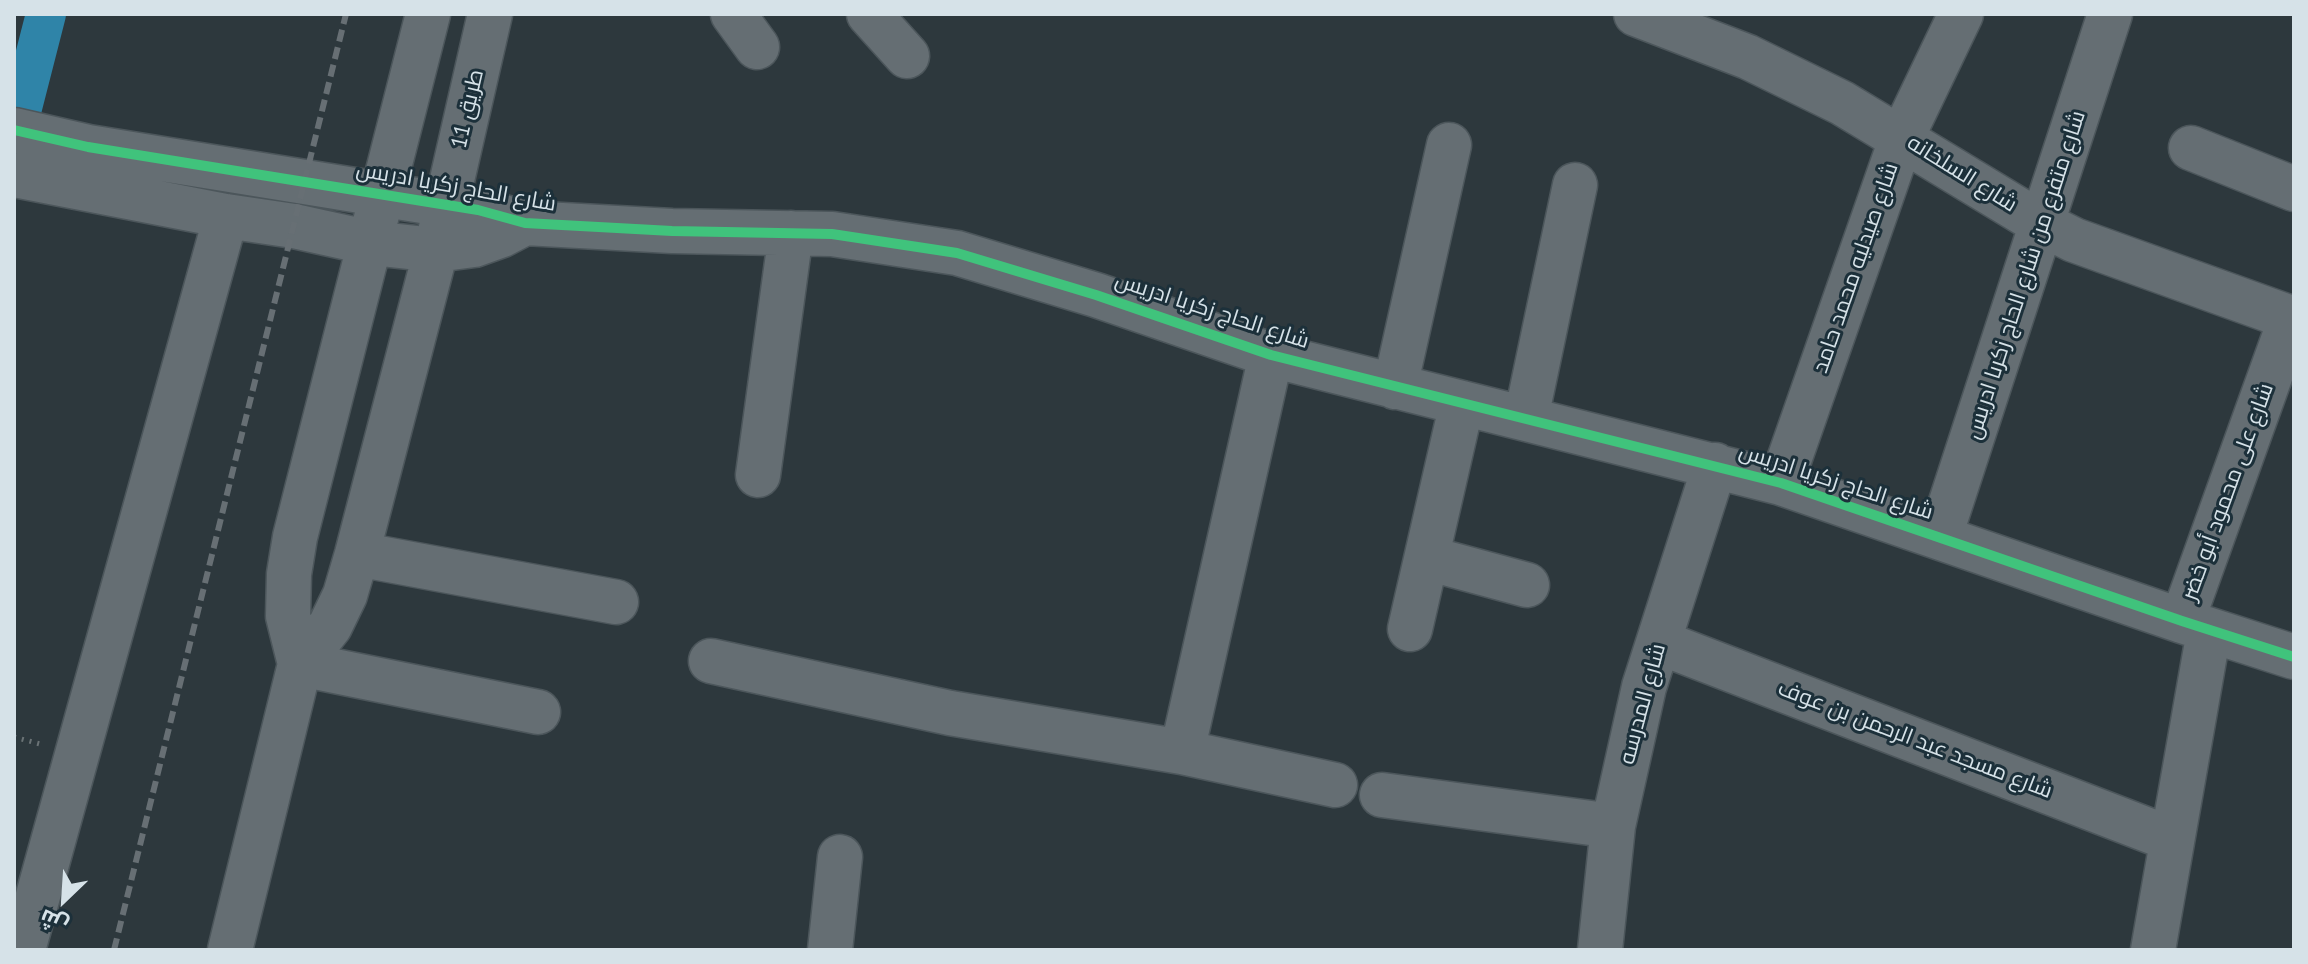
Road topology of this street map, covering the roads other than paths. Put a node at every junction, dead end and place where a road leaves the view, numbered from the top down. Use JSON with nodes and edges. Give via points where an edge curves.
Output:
{"nodes":[{"id":1,"x":428,"y":14,"type":"edge"},
{"id":2,"x":490,"y":14,"type":"edge"},
{"id":3,"x":869,"y":14,"type":"edge"},
{"id":4,"x":1636,"y":14,"type":"edge"},
{"id":5,"x":1961,"y":14,"type":"edge"},
{"id":6,"x":2110,"y":14,"type":"edge"},
{"id":7,"x":1702,"y":25,"type":"edge"},
{"id":8,"x":907,"y":56,"type":"dead end"},
{"id":9,"x":14,"y":130,"type":"edge"},
{"id":10,"x":1902,"y":137,"type":"junction"},
{"id":11,"x":1449,"y":145,"type":"dead end"},
{"id":12,"x":2191,"y":148,"type":"dead end"},
{"id":13,"x":84,"y":167,"type":"junction"},
{"id":14,"x":14,"y":175,"type":"edge"},
{"id":15,"x":1575,"y":185,"type":"dead end"},
{"id":16,"x":2294,"y":189,"type":"edge"},
{"id":17,"x":382,"y":195,"type":"junction"},
{"id":18,"x":447,"y":204,"type":"junction"},
{"id":19,"x":226,"y":216,"type":"junction"},
{"id":20,"x":525,"y":223,"type":"junction"},
{"id":21,"x":2042,"y":224,"type":"junction"},
{"id":22,"x":791,"y":233,"type":"junction"},
{"id":23,"x":371,"y":243,"type":"junction"},
{"id":24,"x":436,"y":250,"type":"junction"},
{"id":25,"x":2292,"y":318,"type":"edge"},
{"id":26,"x":1271,"y":355,"type":"junction"},
{"id":27,"x":1395,"y":387,"type":"junction"},
{"id":28,"x":1462,"y":403,"type":"junction"},
{"id":29,"x":1526,"y":418,"type":"junction"},
{"id":30,"x":1715,"y":465,"type":"junction"},
{"id":31,"x":758,"y":475,"type":"dead end"},
{"id":32,"x":1781,"y":483,"type":"junction"},
{"id":33,"x":1940,"y":536,"type":"junction"},
{"id":34,"x":357,"y":554,"type":"junction"},
{"id":35,"x":1427,"y":558,"type":"junction"},
{"id":36,"x":1527,"y":585,"type":"dead end"},
{"id":37,"x":616,"y":602,"type":"dead end"},
{"id":38,"x":2196,"y":626,"type":"junction"},
{"id":39,"x":1410,"y":629,"type":"dead end"},
{"id":40,"x":1659,"y":642,"type":"junction"},
{"id":41,"x":2294,"y":657,"type":"edge"},
{"id":42,"x":711,"y":661,"type":"dead end"},
{"id":43,"x":300,"y":664,"type":"junction"},
{"id":44,"x":538,"y":712,"type":"dead end"},
{"id":45,"x":1182,"y":752,"type":"junction"},
{"id":46,"x":1335,"y":785,"type":"dead end"},
{"id":47,"x":1382,"y":795,"type":"dead end"},
{"id":48,"x":1613,"y":826,"type":"junction"},
{"id":49,"x":2171,"y":839,"type":"junction"},
{"id":50,"x":840,"y":857,"type":"dead end"},
{"id":51,"x":23,"y":950,"type":"edge"},
{"id":52,"x":230,"y":950,"type":"edge"},
{"id":53,"x":830,"y":950,"type":"edge"},
{"id":54,"x":1600,"y":950,"type":"edge"},
{"id":55,"x":2153,"y":950,"type":"edge"}],
"edges":[{"from":1,"to":17,"type":"street"},
{"from":2,"to":18,"type":"street","name":"طريق 11"},
{"from":3,"to":8,"type":"street"},
{"from":4,"to":7,"type":"street","name":"شارع السلخانه"},
{"from":5,"to":10,"type":"street","name":"شارع صيدليه محمد حامد"},
{"from":6,"to":21,"type":"street","name":"شارع متفرع من شارع الحاج زكرىا ادريس"},
{"from":7,"to":10,"type":"street","name":"شارع السلخانه"},
{"from":9,"to":13,"type":"street"},
{"from":10,"to":21,"type":"street","name":"شارع السلخانه"},
{"from":10,"to":32,"type":"street","name":"شارع صيدليه محمد حامد"},
{"from":11,"to":27,"type":"street"},
{"from":12,"to":16,"type":"street"},
{"from":13,"to":14,"type":"street"},
{"from":13,"to":17,"type":"street","name":"شارع الحاج زكريا ادريس"},
{"from":13,"to":19,"type":"street","name":"شارع الحاج زكريا ادريس"},
{"from":15,"to":29,"type":"street"},
{"from":17,"to":18,"type":"street","name":"شارع الحاج زكريا ادريس"},
{"from":17,"to":23,"type":"street"},
{"from":18,"to":20,"type":"street","name":"شارع الحاج زكريا ادريس"},
{"from":18,"to":24,"type":"street","name":"طريق 11"},
{"from":19,"to":23,"type":"street","name":"شارع الحاج زكريا ادريس"},
{"from":19,"to":51,"type":"street"},
{"from":20,"to":22,"type":"street","name":"شارع الحاج زكريا ادريس"},
{"from":20,"to":24,"type":"street","name":"شارع الحاج زكريا ادريس","via":[[474,245]]},
{"from":21,"to":25,"type":"street","name":"شارع السلخانه","via":[[2113,256]]},
{"from":21,"to":33,"type":"street","name":"شارع متفرع من شارع الحاج زكرىا ادريس"},
{"from":22,"to":26,"type":"street","name":"شارع الحاج زكريا ادريس","via":[[957,253]]},
{"from":22,"to":31,"type":"street"},
{"from":23,"to":24,"type":"street","name":"شارع الحاج زكريا ادريس"},
{"from":23,"to":43,"type":"street","via":[[295,537],[288,616]]},
{"from":24,"to":34,"type":"street","name":"طريق 11"},
{"from":25,"to":38,"type":"street","name":"شارع على محمود أبو خضر"},
{"from":26,"to":27,"type":"street","name":"شارع الحاج زكريا ادريس"},
{"from":26,"to":45,"type":"street"},
{"from":27,"to":28,"type":"street","name":"شارع الحاج زكريا ادريس"},
{"from":28,"to":29,"type":"street","name":"شارع الحاج زكريا ادريس"},
{"from":28,"to":35,"type":"street"},
{"from":29,"to":30,"type":"street","name":"شارع الحاج زكريا ادريس"},
{"from":30,"to":32,"type":"street","name":"شارع الحاج زكريا ادريس"},
{"from":30,"to":40,"type":"street","name":"شارع المدرسه"},
{"from":32,"to":33,"type":"street","name":"شارع الحاج زكريا ادريس"},
{"from":33,"to":38,"type":"street","name":"شارع الحاج زكريا ادريس"},
{"from":34,"to":37,"type":"street"},
{"from":34,"to":43,"type":"street","name":"طريق 11","via":[[330,626]]},
{"from":35,"to":36,"type":"street"},
{"from":35,"to":39,"type":"street"},
{"from":38,"to":41,"type":"street","name":"شارع الحاج زكريا ادريس"},
{"from":38,"to":49,"type":"street","name":"شارع على محمود أبو خضر"},
{"from":40,"to":48,"type":"street","name":"شارع المدرسه"},
{"from":40,"to":49,"type":"street","name":"شارع مسجد عبد الرحمن بن عوف"},
{"from":42,"to":45,"type":"street","via":[[950,713]]},
{"from":43,"to":44,"type":"street"},
{"from":43,"to":52,"type":"street"},
{"from":45,"to":46,"type":"street"},
{"from":47,"to":48,"type":"street"},
{"from":48,"to":54,"type":"street","name":"شارع المدرسه"},
{"from":49,"to":55,"type":"street","name":"شارع على محمود أبو خضر"},
{"from":50,"to":53,"type":"street"}]}
